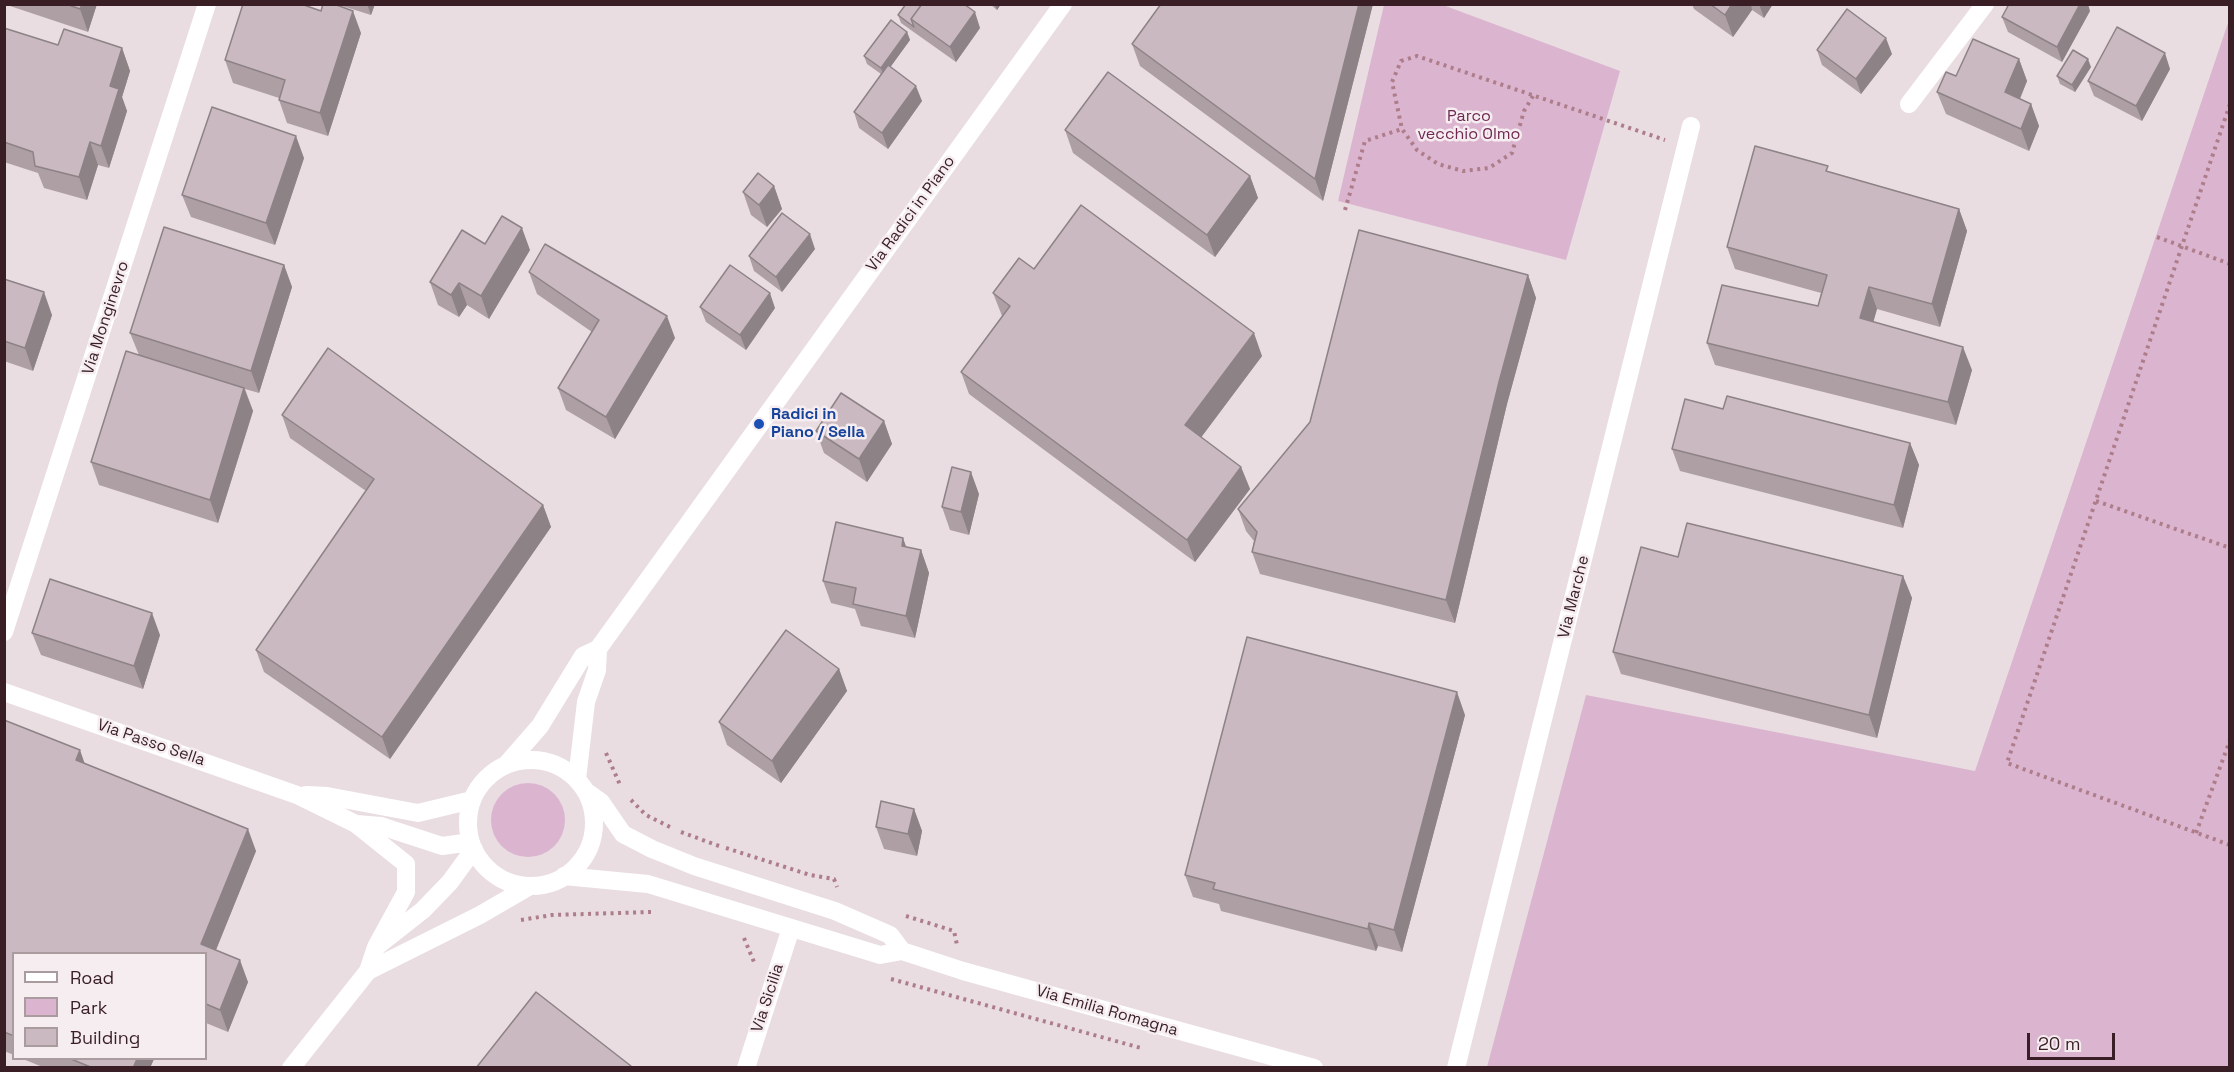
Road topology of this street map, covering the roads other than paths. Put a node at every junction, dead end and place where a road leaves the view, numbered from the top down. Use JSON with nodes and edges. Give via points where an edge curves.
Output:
{"nodes":[{"id":1,"x":207,"y":4,"type":"edge"},
{"id":2,"x":1063,"y":4,"type":"edge"},
{"id":3,"x":1984,"y":4,"type":"edge"},
{"id":4,"x":1909,"y":104,"type":"dead end"},
{"id":5,"x":1691,"y":126,"type":"dead end"},
{"id":6,"x":4,"y":632,"type":"edge"},
{"id":7,"x":598,"y":649,"type":"junction"},
{"id":8,"x":4,"y":692,"type":"edge"},
{"id":9,"x":506,"y":765,"type":"junction"},
{"id":10,"x":582,"y":785,"type":"junction"},
{"id":11,"x":297,"y":795,"type":"junction"},
{"id":12,"x":472,"y":800,"type":"junction"},
{"id":13,"x":356,"y":824,"type":"junction"},
{"id":14,"x":473,"y":845,"type":"junction"},
{"id":15,"x":564,"y":876,"type":"junction"},
{"id":16,"x":530,"y":886,"type":"junction"},
{"id":17,"x":791,"y":928,"type":"junction"},
{"id":18,"x":376,"y":947,"type":"junction"},
{"id":19,"x":902,"y":951,"type":"junction"},
{"id":20,"x":369,"y":971,"type":"junction"},
{"id":21,"x":291,"y":1068,"type":"edge"},
{"id":22,"x":746,"y":1068,"type":"edge"},
{"id":23,"x":1314,"y":1068,"type":"edge"},
{"id":24,"x":1456,"y":1068,"type":"edge"}],
"edges":[{"from":1,"to":6,"type":"street","name":"Via Monginevro"},
{"from":2,"to":7,"type":"street","name":"Via Radici in Piano"},
{"from":3,"to":4,"type":"street"},
{"from":5,"to":24,"type":"street","name":"Via Marche"},
{"from":7,"to":9,"type":"street","via":[[583,656],[540,726]]},
{"from":7,"to":10,"type":"street","via":[[597,670],[586,702]]},
{"from":8,"to":11,"type":"street","name":"Via Passo Sella"},
{"from":9,"to":10,"type":"street","via":[[524,760],[544,761],[562,768]]},
{"from":9,"to":12,"type":"street","via":[[481,785]]},
{"from":10,"to":15,"type":"street","via":[[593,810],[594,829],[579,864]]},
{"from":10,"to":19,"type":"street","name":"Via Emilia Romagna","via":[[601,802],[623,834],[714,873],[835,911],[890,935]]},
{"from":11,"to":12,"type":"street","name":"Via Passo Sella","via":[[327,796],[418,813]]},
{"from":11,"to":13,"type":"street","name":"Via Passo Sella"},
{"from":12,"to":14,"type":"street","via":[[469,831]]},
{"from":13,"to":14,"type":"street","name":"Via Passo Sella","via":[[381,826],[442,846]]},
{"from":13,"to":18,"type":"street","name":"Via Passo Sella","via":[[406,864],[406,892]]},
{"from":14,"to":16,"type":"street","via":[[489,870],[515,884]]},
{"from":14,"to":18,"type":"street","via":[[450,882],[423,910]]},
{"from":15,"to":16,"type":"street","via":[[548,884]]},
{"from":15,"to":17,"type":"street","name":"Via Emilia Romagna","via":[[648,884]]},
{"from":16,"to":20,"type":"street"},
{"from":17,"to":19,"type":"street","name":"Via Emilia Romagna","via":[[880,955]]},
{"from":17,"to":22,"type":"street","name":"Via Sicilia"},
{"from":18,"to":20,"type":"street"},
{"from":19,"to":23,"type":"street","name":"Via Emilia Romagna"},
{"from":20,"to":21,"type":"street"}]}
